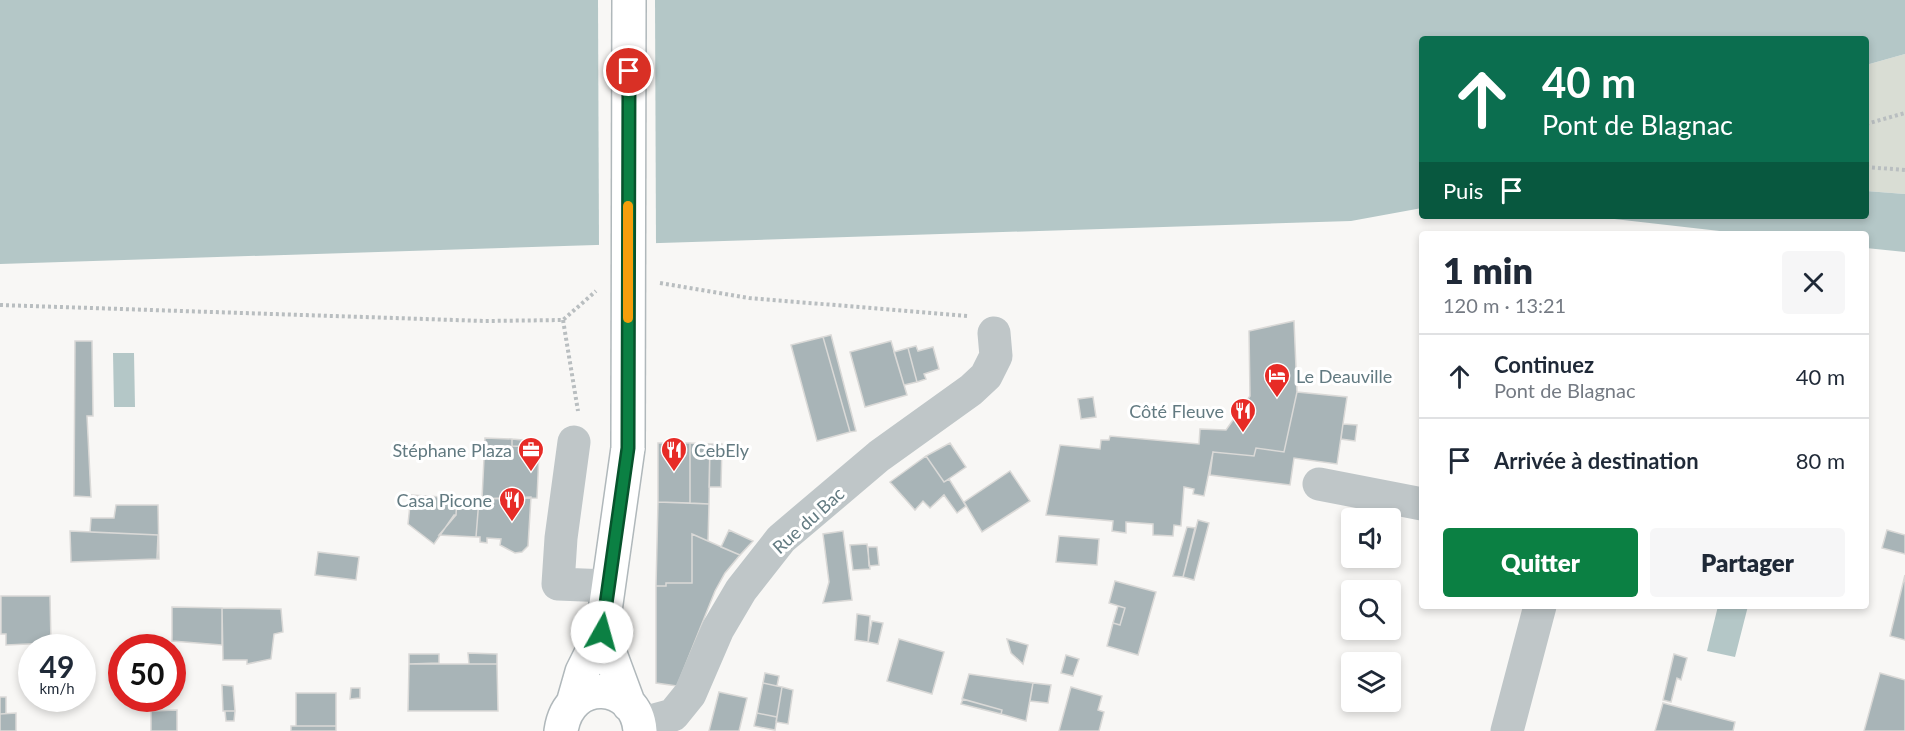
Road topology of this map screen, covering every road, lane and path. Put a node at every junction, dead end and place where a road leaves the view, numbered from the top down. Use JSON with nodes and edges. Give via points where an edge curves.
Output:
{"nodes":[{"id":1,"x":629,"y":0,"type":"edge"},
{"id":2,"x":1905,"y":113,"type":"edge"},
{"id":3,"x":1869,"y":123,"type":"edge"},
{"id":4,"x":1869,"y":167,"type":"edge"},
{"id":5,"x":1905,"y":170,"type":"edge"},
{"id":6,"x":650,"y":284,"type":"dead end"},
{"id":7,"x":597,"y":290,"type":"dead end"},
{"id":8,"x":0,"y":304,"type":"edge"},
{"id":9,"x":563,"y":320,"type":"junction"},
{"id":10,"x":994,"y":333,"type":"joint"},
{"id":11,"x":574,"y":442,"type":"joint"},
{"id":12,"x":1319,"y":484,"type":"dead end"},
{"id":13,"x":1419,"y":503,"type":"edge"},
{"id":14,"x":608,"y":586,"type":"junction"},
{"id":15,"x":1539,"y":609,"type":"edge"},
{"id":16,"x":602,"y":632,"type":"junction"},
{"id":17,"x":574,"y":700,"type":"junction"},
{"id":18,"x":636,"y":720,"type":"edge"},
{"id":19,"x":561,"y":731,"type":"edge"},
{"id":20,"x":1507,"y":731,"type":"edge"}],
"edges":[{"from":1,"to":14,"type":"main road","bridge":true,"via":[[628,448]]},
{"from":2,"to":3,"type":"path"},
{"from":4,"to":5,"type":"path"},
{"from":6,"to":10,"type":"path","via":[[660,282],[749,298],[973,316],[986,320]]},
{"from":7,"to":9,"type":"path"},
{"from":8,"to":9,"type":"path","via":[[485,321]]},
{"from":9,"to":11,"type":"path","via":[[578,412]]},
{"from":10,"to":18,"type":"lane","name":"Rue du Bac","via":[[996,356],[986,376],[879,456],[781,539],[741,590],[718,629],[690,694],[673,715]]},
{"from":11,"to":14,"type":"lane","via":[[558,584]]},
{"from":12,"to":13,"type":"lane"},
{"from":14,"to":16,"type":"main road"},
{"from":15,"to":20,"type":"lane"},
{"from":16,"to":17,"type":"main road","via":[[582,672]]},
{"from":16,"to":18,"type":"main road"},
{"from":17,"to":18,"type":"main road","via":[[584,694],[603,693],[622,698]]},
{"from":17,"to":19,"type":"main road"}]}
